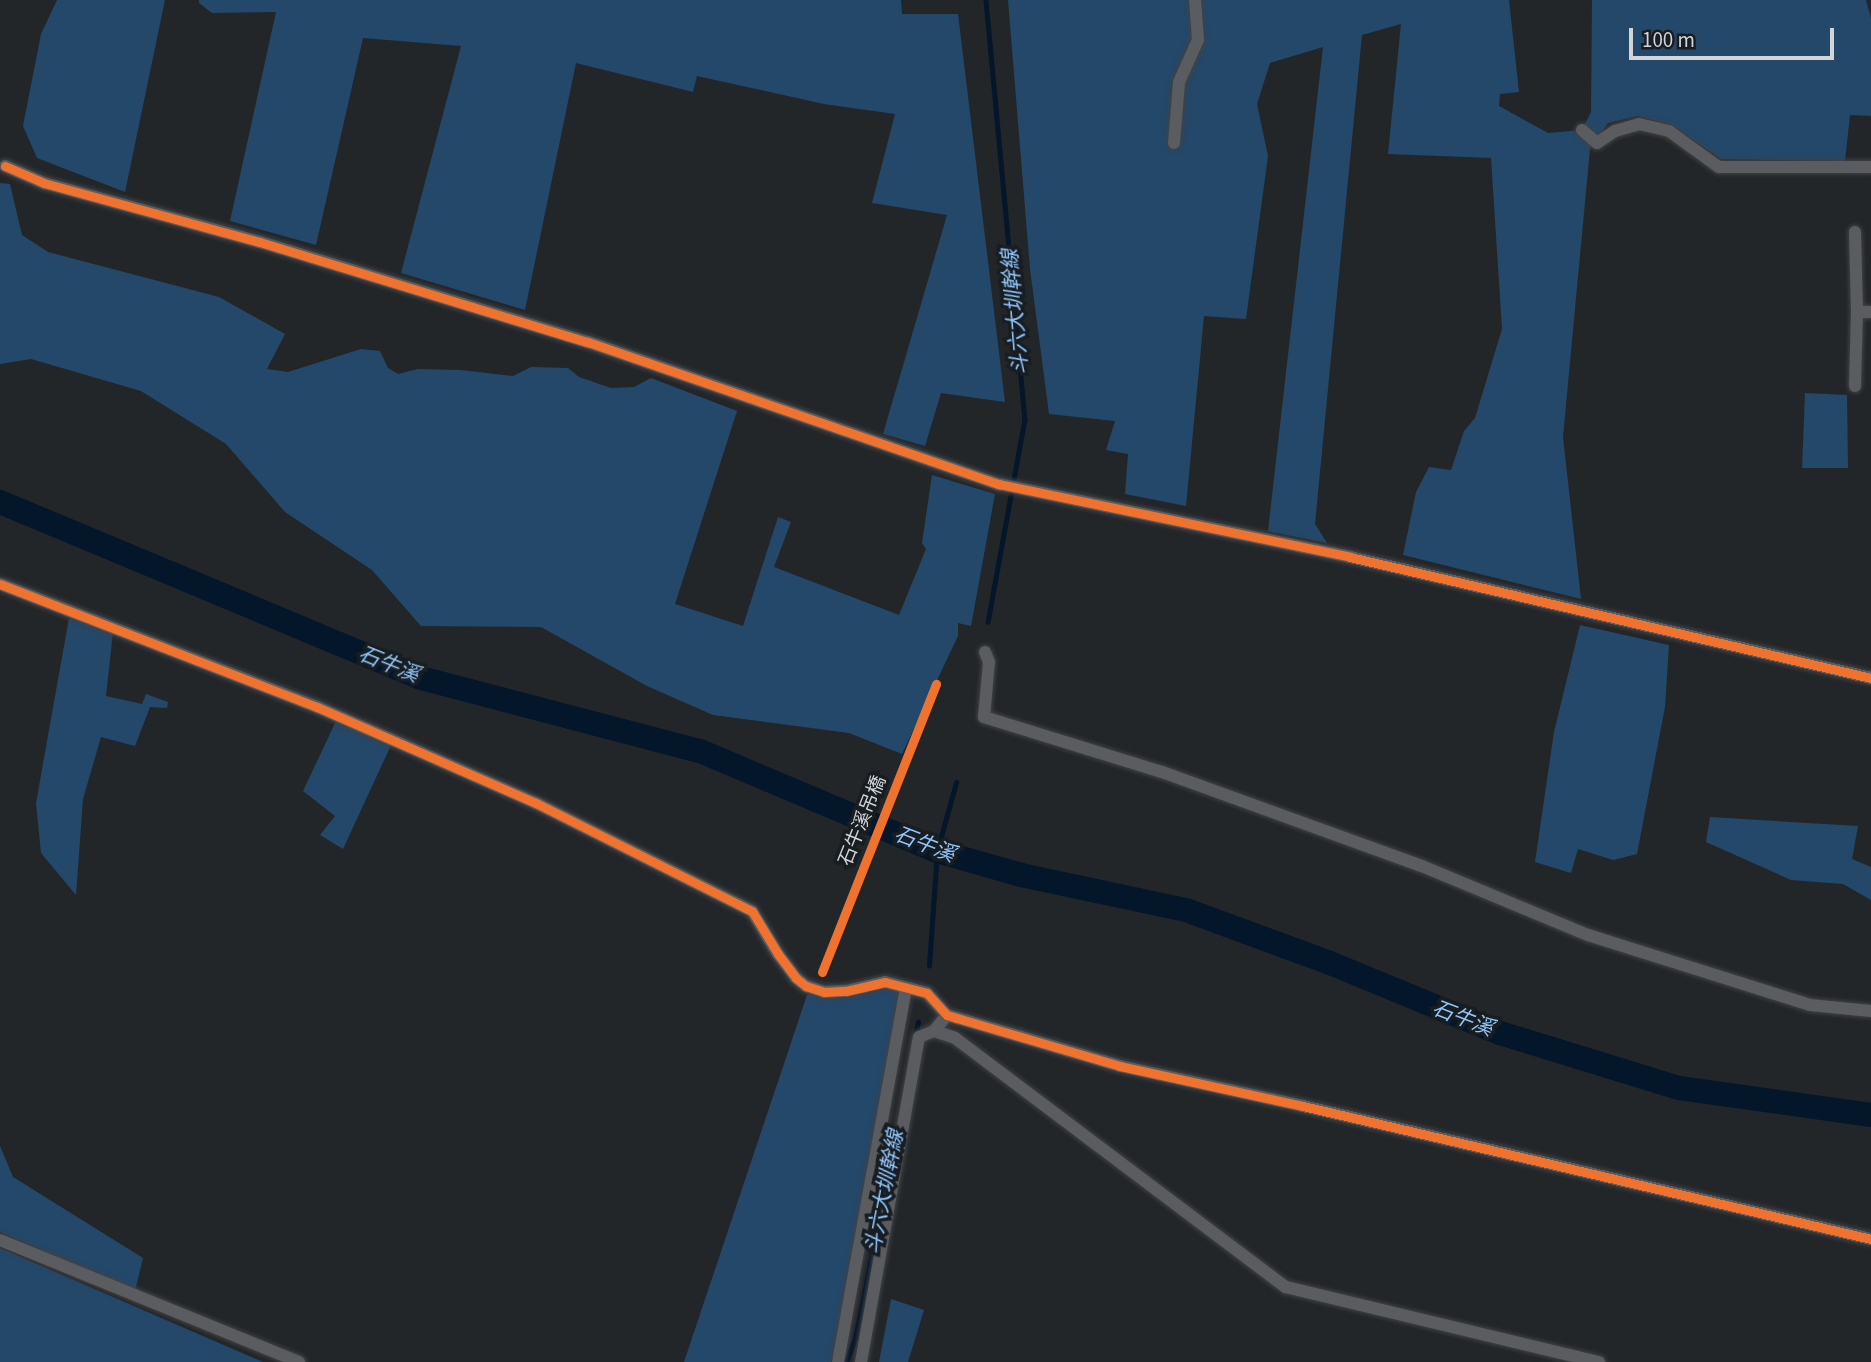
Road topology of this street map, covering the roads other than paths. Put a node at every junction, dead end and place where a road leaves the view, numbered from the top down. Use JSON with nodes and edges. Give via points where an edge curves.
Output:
{"nodes":[{"id":1,"x":1195,"y":0,"type":"edge"},
{"id":2,"x":1582,"y":130,"type":"dead end"},
{"id":3,"x":1174,"y":143,"type":"dead end"},
{"id":4,"x":5,"y":166,"type":"dead end"},
{"id":5,"x":1871,"y":167,"type":"edge"},
{"id":6,"x":1855,"y":232,"type":"dead end"},
{"id":7,"x":1857,"y":312,"type":"junction"},
{"id":8,"x":1871,"y":312,"type":"edge"},
{"id":9,"x":1855,"y":386,"type":"dead end"},
{"id":10,"x":0,"y":584,"type":"edge"},
{"id":11,"x":985,"y":652,"type":"dead end"},
{"id":12,"x":1871,"y":678,"type":"edge"},
{"id":13,"x":906,"y":988,"type":"junction"},
{"id":14,"x":945,"y":1011,"type":"junction"},
{"id":15,"x":1871,"y":1011,"type":"edge"},
{"id":16,"x":934,"y":1031,"type":"junction"},
{"id":17,"x":1871,"y":1239,"type":"edge"},
{"id":18,"x":0,"y":1240,"type":"edge"},
{"id":19,"x":299,"y":1362,"type":"edge"},
{"id":20,"x":838,"y":1362,"type":"edge"},
{"id":21,"x":861,"y":1362,"type":"edge"},
{"id":22,"x":1599,"y":1362,"type":"edge"}],
"edges":[{"from":1,"to":3,"type":"street","via":[[1198,40],[1179,82]]},
{"from":2,"to":5,"type":"street","via":[[1597,143],[1615,131],[1639,124],[1669,131],[1719,167]]},
{"from":4,"to":12,"type":"street","via":[[44,183],[260,242],[588,342],[999,484],[1350,557]]},
{"from":6,"to":7,"type":"street"},
{"from":7,"to":8,"type":"street"},
{"from":7,"to":9,"type":"street"},
{"from":10,"to":13,"type":"street","via":[[317,707],[548,809],[752,911],[778,954],[806,986],[824,992],[846,992],[885,982]]},
{"from":11,"to":15,"type":"street","via":[[989,663],[984,717],[1162,772],[1422,866],[1588,934],[1810,1005]]},
{"from":13,"to":14,"type":"street","via":[[928,993]]},
{"from":13,"to":20,"type":"street"},
{"from":14,"to":16,"type":"street"},
{"from":14,"to":17,"type":"street","via":[[1120,1066]]},
{"from":16,"to":21,"type":"street","via":[[919,1037]]},
{"from":16,"to":22,"type":"street","via":[[955,1038],[1286,1287]]},
{"from":18,"to":19,"type":"street"}]}
